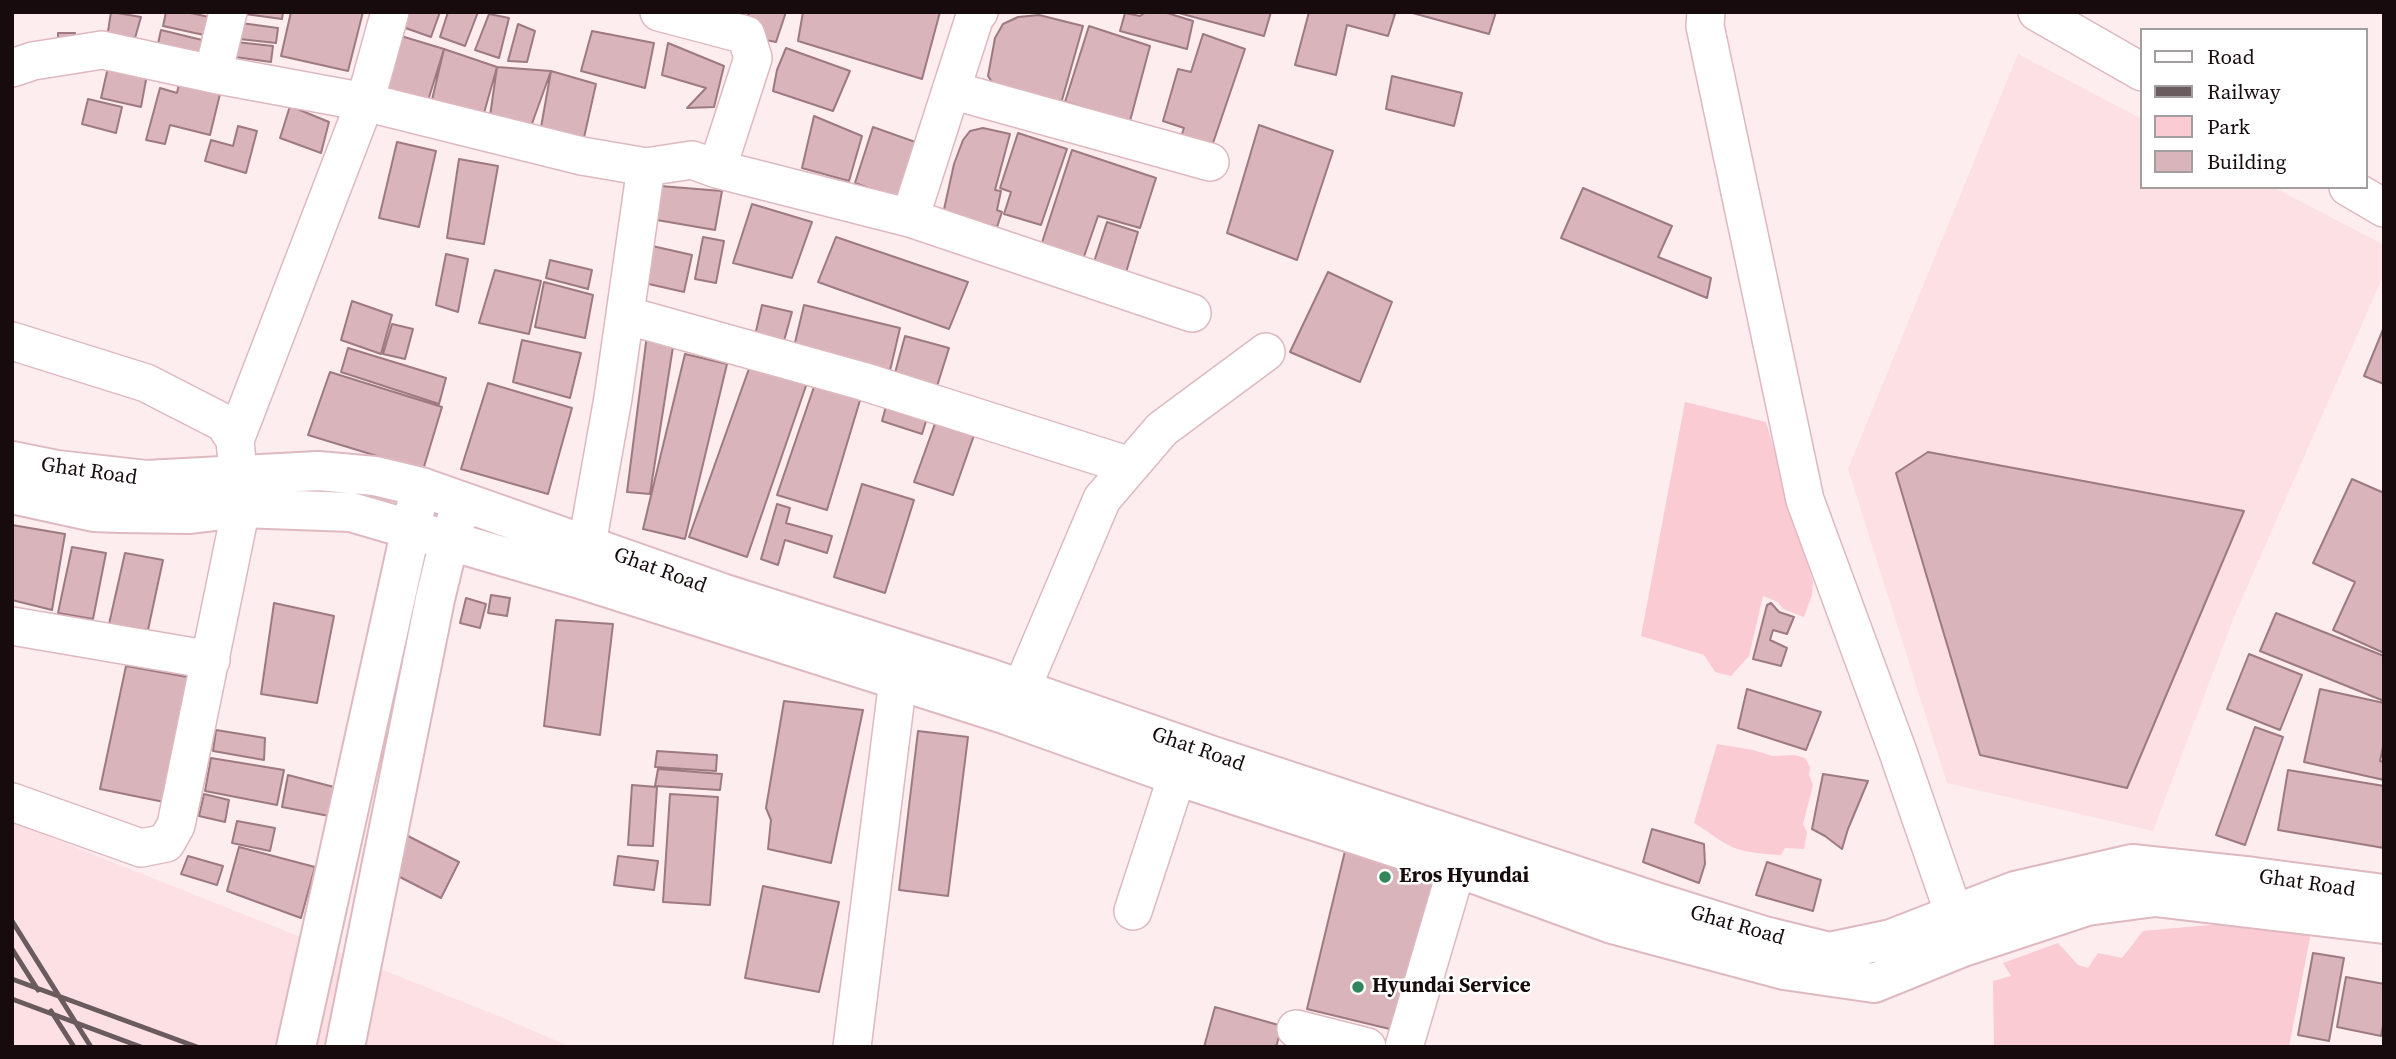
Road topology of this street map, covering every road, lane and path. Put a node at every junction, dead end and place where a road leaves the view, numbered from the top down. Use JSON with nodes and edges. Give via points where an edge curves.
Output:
{"nodes":[{"id":1,"x":228,"y":12,"type":"edge"},
{"id":2,"x":390,"y":12,"type":"edge"},
{"id":3,"x":659,"y":12,"type":"edge"},
{"id":4,"x":979,"y":12,"type":"edge"},
{"id":5,"x":1706,"y":12,"type":"edge"},
{"id":6,"x":2037,"y":12,"type":"edge"},
{"id":7,"x":12,"y":68,"type":"edge"},
{"id":8,"x":2140,"y":71,"type":"edge"},
{"id":9,"x":214,"y":74,"type":"junction"},
{"id":10,"x":951,"y":90,"type":"junction"},
{"id":11,"x":365,"y":102,"type":"junction"},
{"id":12,"x":1210,"y":162,"type":"dead end"},
{"id":13,"x":646,"y":167,"type":"junction"},
{"id":14,"x":717,"y":169,"type":"junction"},
{"id":15,"x":2351,"y":189,"type":"edge"},
{"id":16,"x":2384,"y":208,"type":"edge"},
{"id":17,"x":910,"y":218,"type":"junction"},
{"id":18,"x":1192,"y":313,"type":"dead end"},
{"id":19,"x":625,"y":315,"type":"junction"},
{"id":20,"x":12,"y":341,"type":"edge"},
{"id":21,"x":1266,"y":352,"type":"dead end"},
{"id":22,"x":12,"y":461,"type":"edge"},
{"id":23,"x":1130,"y":466,"type":"junction"},
{"id":24,"x":238,"y":474,"type":"junction"},
{"id":25,"x":421,"y":487,"type":"junction"},
{"id":26,"x":12,"y":494,"type":"edge"},
{"id":27,"x":463,"y":503,"type":"junction"},
{"id":28,"x":351,"y":512,"type":"junction"},
{"id":29,"x":411,"y":529,"type":"junction"},
{"id":30,"x":449,"y":541,"type":"junction"},
{"id":31,"x":587,"y":544,"type":"junction"},
{"id":32,"x":491,"y":554,"type":"junction"},
{"id":33,"x":400,"y":576,"type":"junction"},
{"id":34,"x":435,"y":599,"type":"junction"},
{"id":35,"x":12,"y":626,"type":"edge"},
{"id":36,"x":211,"y":660,"type":"junction"},
{"id":37,"x":898,"y":680,"type":"junction"},
{"id":38,"x":1014,"y":702,"type":"junction"},
{"id":39,"x":1183,"y":762,"type":"junction"},
{"id":40,"x":12,"y":802,"type":"edge"},
{"id":41,"x":1461,"y":853,"type":"junction"},
{"id":42,"x":2384,"y":894,"type":"edge"},
{"id":43,"x":1133,"y":911,"type":"dead end"},
{"id":44,"x":2384,"y":924,"type":"edge"},
{"id":45,"x":1958,"y":931,"type":"junction"},
{"id":46,"x":1296,"y":1029,"type":"dead end"},
{"id":47,"x":296,"y":1047,"type":"edge"},
{"id":48,"x":345,"y":1047,"type":"edge"},
{"id":49,"x":852,"y":1047,"type":"edge"},
{"id":50,"x":1367,"y":1047,"type":"edge"},
{"id":51,"x":1404,"y":1047,"type":"edge"}],
"edges":[{"from":1,"to":9,"type":"street"},
{"from":2,"to":11,"type":"street"},
{"from":3,"to":14,"type":"street","via":[[746,35],[753,58]]},
{"from":4,"to":10,"type":"street"},
{"from":5,"to":45,"type":"street","via":[[1705,26],[1805,500]]},
{"from":6,"to":8,"type":"street"},
{"from":7,"to":9,"type":"street","via":[[102,51]]},
{"from":9,"to":11,"type":"street"},
{"from":10,"to":12,"type":"street"},
{"from":10,"to":17,"type":"street"},
{"from":11,"to":13,"type":"street","via":[[582,156]]},
{"from":11,"to":24,"type":"street"},
{"from":13,"to":14,"type":"street","via":[[692,160]]},
{"from":13,"to":19,"type":"street"},
{"from":14,"to":17,"type":"street"},
{"from":15,"to":16,"type":"street"},
{"from":17,"to":18,"type":"street"},
{"from":19,"to":23,"type":"street","via":[[863,381]]},
{"from":19,"to":31,"type":"street"},
{"from":20,"to":24,"type":"street","via":[[146,383],[224,423]]},
{"from":21,"to":23,"type":"street","via":[[1162,429]]},
{"from":22,"to":24,"type":"main road","name":"Ghat Road","via":[[146,480]]},
{"from":23,"to":38,"type":"street","via":[[1102,499]]},
{"from":24,"to":25,"type":"main road","name":"Ghat Road","via":[[318,471],[375,476]]},
{"from":24,"to":26,"type":"main road","name":"Ghat Road","via":[[190,514],[107,513]]},
{"from":24,"to":28,"type":"main road","name":"Ghat Road"},
{"from":24,"to":36,"type":"street"},
{"from":25,"to":27,"type":"main road","name":"Ghat Road"},
{"from":25,"to":29,"type":"main road"},
{"from":27,"to":30,"type":"main road"},
{"from":27,"to":31,"type":"main road","name":"Ghat Road"},
{"from":28,"to":29,"type":"main road","name":"Ghat Road"},
{"from":28,"to":33,"type":"main road"},
{"from":29,"to":30,"type":"main road","name":"Ghat Road"},
{"from":29,"to":33,"type":"main road"},
{"from":30,"to":32,"type":"main road","name":"Ghat Road"},
{"from":30,"to":34,"type":"main road"},
{"from":31,"to":38,"type":"main road","name":"Ghat Road"},
{"from":32,"to":34,"type":"main road"},
{"from":32,"to":37,"type":"main road","name":"Ghat Road"},
{"from":33,"to":47,"type":"main road"},
{"from":34,"to":48,"type":"main road"},
{"from":35,"to":36,"type":"street"},
{"from":36,"to":40,"type":"street","via":[[176,825],[166,843],[141,848]]},
{"from":37,"to":38,"type":"main road","name":"Ghat Road"},
{"from":37,"to":49,"type":"street"},
{"from":38,"to":39,"type":"main road","name":"Ghat Road"},
{"from":39,"to":41,"type":"main road","name":"Ghat Road"},
{"from":39,"to":43,"type":"street"},
{"from":41,"to":45,"type":"main road","name":"Ghat Road","via":[[1612,924],[1784,970],[1874,983]]},
{"from":41,"to":51,"type":"street"},
{"from":42,"to":45,"type":"main road","name":"Ghat Road","via":[[2132,864],[2015,891]]},
{"from":44,"to":45,"type":"main road","name":"Ghat Road","via":[[2155,897]]},
{"from":46,"to":50,"type":"street"}]}
